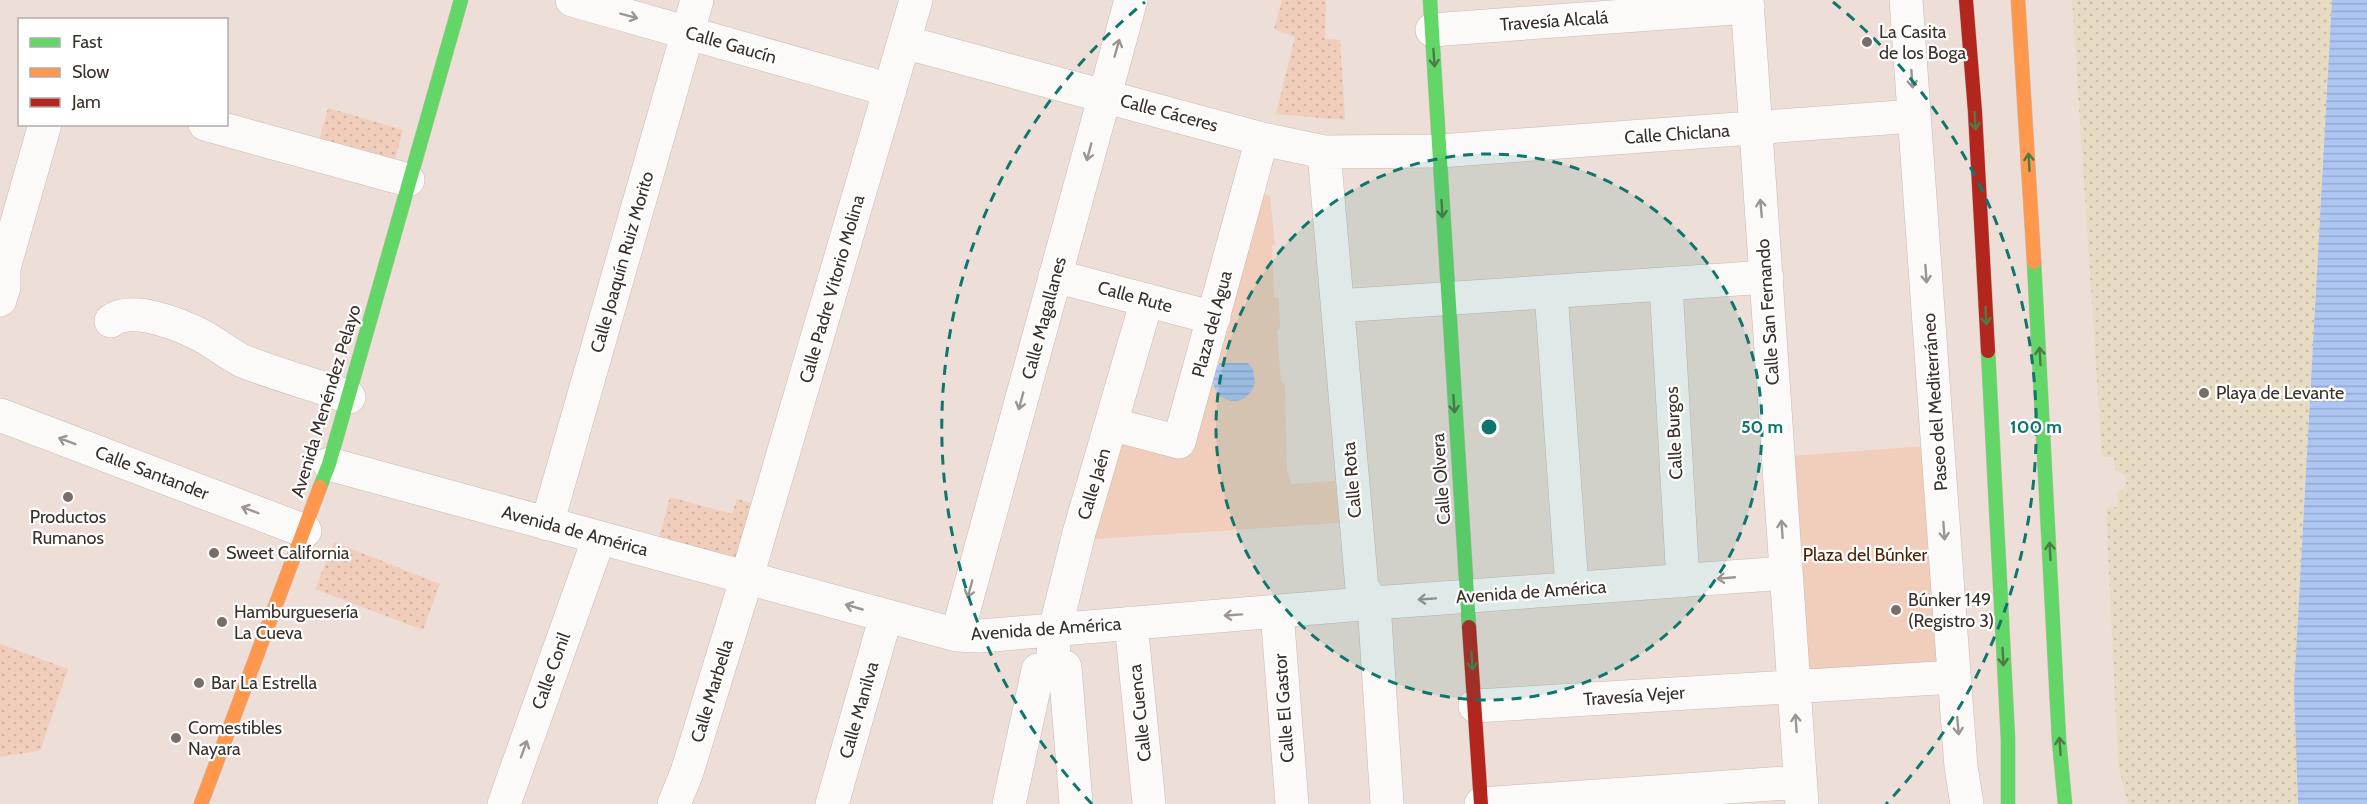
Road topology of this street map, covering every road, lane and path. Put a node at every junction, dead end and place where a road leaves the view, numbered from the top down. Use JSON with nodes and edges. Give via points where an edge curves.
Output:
{"nodes":[{"id":1,"x":461,"y":0,"type":"edge"},
{"id":2,"x":572,"y":0,"type":"edge"},
{"id":3,"x":697,"y":0,"type":"edge"},
{"id":4,"x":916,"y":0,"type":"edge"},
{"id":5,"x":1131,"y":0,"type":"edge"},
{"id":6,"x":1906,"y":0,"type":"edge"},
{"id":7,"x":1966,"y":0,"type":"edge"},
{"id":8,"x":2018,"y":0,"type":"edge"},
{"id":9,"x":1748,"y":4,"type":"edge"},
{"id":10,"x":1431,"y":15,"type":"edge"},
{"id":11,"x":688,"y":32,"type":"junction"},
{"id":12,"x":904,"y":42,"type":"junction"},
{"id":13,"x":890,"y":90,"type":"junction"},
{"id":14,"x":1104,"y":96,"type":"junction"},
{"id":15,"x":1914,"y":116,"type":"junction"},
{"id":16,"x":44,"y":126,"type":"edge"},
{"id":17,"x":212,"y":126,"type":"edge"},
{"id":18,"x":1755,"y":129,"type":"junction"},
{"id":19,"x":1262,"y":139,"type":"junction"},
{"id":20,"x":1439,"y":151,"type":"junction"},
{"id":21,"x":1324,"y":152,"type":"junction"},
{"id":22,"x":408,"y":180,"type":"junction"},
{"id":23,"x":1055,"y":276,"type":"junction"},
{"id":24,"x":1767,"y":277,"type":"junction"},
{"id":25,"x":1666,"y":285,"type":"junction"},
{"id":26,"x":1551,"y":292,"type":"junction"},
{"id":27,"x":1447,"y":299,"type":"junction"},
{"id":28,"x":0,"y":300,"type":"edge"},
{"id":29,"x":1147,"y":300,"type":"junction"},
{"id":30,"x":1337,"y":306,"type":"junction"},
{"id":31,"x":1214,"y":318,"type":"junction"},
{"id":32,"x":111,"y":321,"type":"dead end"},
{"id":33,"x":349,"y":397,"type":"junction"},
{"id":34,"x":0,"y":415,"type":"edge"},
{"id":35,"x":1111,"y":424,"type":"junction"},
{"id":36,"x":329,"y":464,"type":"junction"},
{"id":37,"x":547,"y":524,"type":"junction"},
{"id":38,"x":304,"y":531,"type":"junction"},
{"id":39,"x":598,"y":538,"type":"junction"},
{"id":40,"x":1785,"y":573,"type":"junction"},
{"id":41,"x":747,"y":577,"type":"junction"},
{"id":42,"x":1683,"y":581,"type":"junction"},
{"id":43,"x":1572,"y":588,"type":"junction"},
{"id":44,"x":1468,"y":596,"type":"junction"},
{"id":45,"x":1374,"y":603,"type":"junction"},
{"id":46,"x":1277,"y":612,"type":"junction"},
{"id":47,"x":885,"y":616,"type":"junction"},
{"id":48,"x":1131,"y":623,"type":"junction"},
{"id":49,"x":1055,"y":630,"type":"junction"},
{"id":50,"x":957,"y":635,"type":"junction"},
{"id":51,"x":1052,"y":669,"type":"junction"},
{"id":52,"x":1954,"y":677,"type":"junction"},
{"id":53,"x":1793,"y":686,"type":"junction"},
{"id":54,"x":1475,"y":706,"type":"junction"},
{"id":55,"x":1801,"y":793,"type":"edge"},
{"id":56,"x":201,"y":804,"type":"edge"},
{"id":57,"x":504,"y":804,"type":"edge"},
{"id":58,"x":674,"y":804,"type":"edge"},
{"id":59,"x":832,"y":804,"type":"edge"},
{"id":60,"x":1009,"y":804,"type":"edge"},
{"id":61,"x":1076,"y":804,"type":"edge"},
{"id":62,"x":1149,"y":804,"type":"edge"},
{"id":63,"x":1292,"y":804,"type":"edge"},
{"id":64,"x":1387,"y":804,"type":"edge"},
{"id":65,"x":1481,"y":804,"type":"edge"},
{"id":66,"x":1967,"y":804,"type":"edge"},
{"id":67,"x":2008,"y":804,"type":"edge"},
{"id":68,"x":2065,"y":804,"type":"edge"}],
"edges":[{"from":1,"to":22,"type":"main road","name":"Avenida Menéndez Pelayo"},
{"from":2,"to":11,"type":"street","name":"Calle Gaucín","one_way":true},
{"from":3,"to":11,"type":"street","name":"Calle Joaquín Ruiz Morito"},
{"from":4,"to":12,"type":"street","name":"Calle Padre Vitorio Molina"},
{"from":14,"to":5,"type":"street","name":"Calle Magallanes","one_way":true},
{"from":6,"to":15,"type":"street","name":"Paseo del Mediterráneo","one_way":true},
{"from":7,"to":67,"type":"main road","one_way":true,"via":[[2008,739]]},
{"from":68,"to":8,"type":"main road","one_way":true},
{"from":9,"to":10,"type":"street","name":"Travesía Alcalá"},
{"from":9,"to":18,"type":"street","name":"Calle San Fernando"},
{"from":10,"to":20,"type":"main road","name":"Calle Olvera","one_way":true},
{"from":11,"to":13,"type":"street","name":"Calle Gaucín"},
{"from":11,"to":37,"type":"street","name":"Calle Joaquín Ruiz Morito"},
{"from":12,"to":13,"type":"street","name":"Calle Padre Vitorio Molina"},
{"from":12,"to":14,"type":"street","name":"Calle Cáceres"},
{"from":13,"to":41,"type":"street","name":"Calle Padre Vitorio Molina"},
{"from":14,"to":19,"type":"street","name":"Calle Cáceres"},
{"from":14,"to":23,"type":"street","name":"Calle Magallanes","one_way":true},
{"from":15,"to":18,"type":"street","name":"Calle Chiclana"},
{"from":15,"to":52,"type":"street","name":"Paseo del Mediterráneo","one_way":true},
{"from":16,"to":28,"type":"street","via":[[4,268]]},
{"from":17,"to":22,"type":"street"},
{"from":18,"to":20,"type":"street","name":"Calle Chiclana"},
{"from":24,"to":18,"type":"street","name":"Calle San Fernando","one_way":true},
{"from":19,"to":21,"type":"street","name":"Calle Cáceres"},
{"from":19,"to":31,"type":"street","name":"Plaza del Agua"},
{"from":20,"to":21,"type":"street","name":"Calle Cáceres"},
{"from":20,"to":27,"type":"main road","name":"Calle Olvera","one_way":true},
{"from":21,"to":30,"type":"street","name":"Calle Rota"},
{"from":22,"to":33,"type":"main road","name":"Avenida Menéndez Pelayo"},
{"from":23,"to":29,"type":"street","name":"Calle Rute"},
{"from":23,"to":50,"type":"street","name":"Calle Magallanes","one_way":true},
{"from":24,"to":25,"type":"street"},
{"from":40,"to":24,"type":"street","name":"Calle San Fernando","one_way":true},
{"from":25,"to":26,"type":"street"},
{"from":25,"to":42,"type":"street","name":"Calle Burgos"},
{"from":26,"to":27,"type":"street"},
{"from":26,"to":43,"type":"street"},
{"from":27,"to":30,"type":"street"},
{"from":27,"to":44,"type":"main road","name":"Calle Olvera","one_way":true},
{"from":29,"to":31,"type":"street","name":"Calle Rute"},
{"from":29,"to":35,"type":"street","name":"Calle Jaén"},
{"from":30,"to":45,"type":"street","name":"Calle Rota","via":[[1362,588]]},
{"from":31,"to":35,"type":"street","name":"Plaza del Agua","via":[[1179,442]]},
{"from":32,"to":33,"type":"street","via":[[128,314],[177,324],[243,361]]},
{"from":33,"to":36,"type":"main road","name":"Avenida Menéndez Pelayo"},
{"from":38,"to":34,"type":"street","name":"Calle Santander","one_way":true},
{"from":35,"to":49,"type":"street","name":"Calle Jaén","via":[[1078,533]]},
{"from":36,"to":37,"type":"street","name":"Avenida de América"},
{"from":36,"to":38,"type":"main road","name":"Avenida Menéndez Pelayo"},
{"from":37,"to":39,"type":"street","name":"Avenida de América"},
{"from":38,"to":56,"type":"main road","name":"Avenida Menéndez Pelayo"},
{"from":39,"to":41,"type":"street","name":"Avenida de América"},
{"from":57,"to":39,"type":"street","name":"Calle Conil","one_way":true},
{"from":40,"to":42,"type":"street","name":"Avenida de América","one_way":true},
{"from":40,"to":53,"type":"street","name":"Calle San Fernando"},
{"from":47,"to":41,"type":"street","name":"Avenida de América","one_way":true},
{"from":41,"to":58,"type":"street","name":"Calle Marbella"},
{"from":42,"to":43,"type":"street","name":"Avenida de América"},
{"from":43,"to":44,"type":"street","name":"Avenida de América"},
{"from":44,"to":45,"type":"street","name":"Avenida de América","one_way":true},
{"from":44,"to":54,"type":"main road","name":"Calle Olvera","one_way":true},
{"from":45,"to":46,"type":"street","name":"Avenida de América"},
{"from":45,"to":64,"type":"street","name":"Calle Rota"},
{"from":46,"to":48,"type":"street","name":"Avenida de América","one_way":true},
{"from":46,"to":63,"type":"street","name":"Calle El Gastor"},
{"from":47,"to":50,"type":"street","name":"Avenida de América"},
{"from":47,"to":59,"type":"street","name":"Calle Manilva"},
{"from":48,"to":49,"type":"street","name":"Avenida de América"},
{"from":48,"to":62,"type":"street","name":"Calle Cuenca"},
{"from":49,"to":50,"type":"street","name":"Avenida de América"},
{"from":49,"to":51,"type":"street","name":"Calle Jaén"},
{"from":51,"to":60,"type":"street","via":[[1038,670]]},
{"from":51,"to":61,"type":"street","via":[[1065,668]]},
{"from":52,"to":53,"type":"street"},
{"from":52,"to":66,"type":"street","name":"Paseo del Mediterráneo","one_way":true},
{"from":53,"to":54,"type":"street","name":"Travesía Vejer"},
{"from":55,"to":53,"type":"street","name":"Calle San Fernando","one_way":true},
{"from":54,"to":65,"type":"main road","name":"Calle Olvera"},
{"from":55,"to":65,"type":"street"}]}
